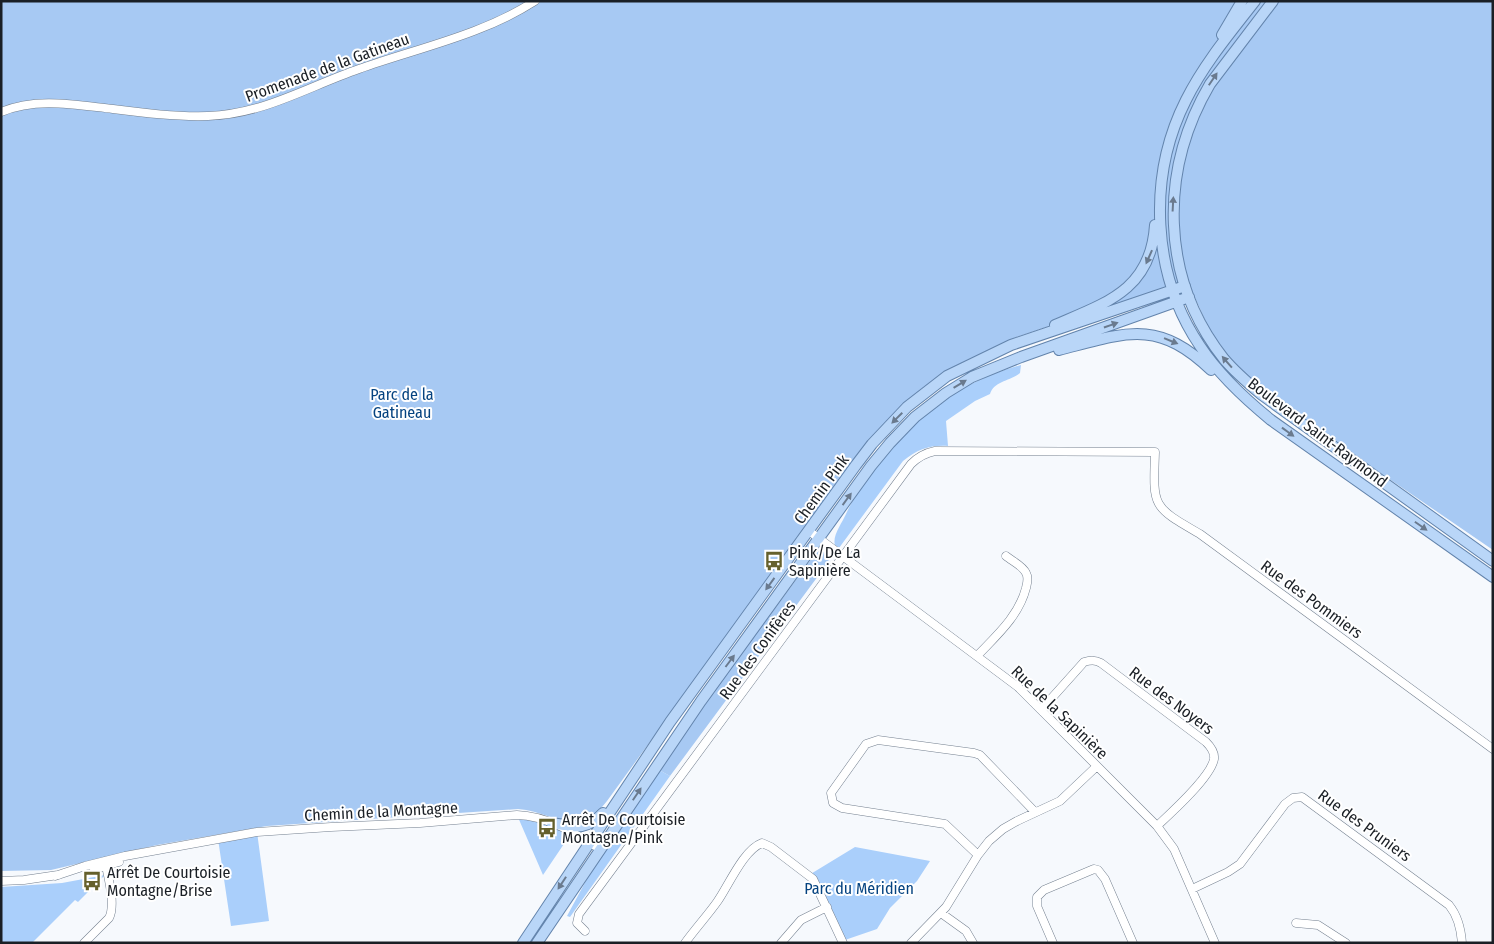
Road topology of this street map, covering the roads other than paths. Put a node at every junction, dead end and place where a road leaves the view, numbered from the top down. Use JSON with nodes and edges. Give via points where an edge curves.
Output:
{"nodes":[{"id":1,"x":535,"y":1,"type":"edge"},
{"id":2,"x":1242,"y":1,"type":"edge"},
{"id":3,"x":1255,"y":1,"type":"edge"},
{"id":4,"x":1273,"y":1,"type":"edge"},
{"id":5,"x":1193,"y":87,"type":"junction"},
{"id":6,"x":1,"y":112,"type":"edge"},
{"id":7,"x":1160,"y":192,"type":"junction"},
{"id":8,"x":1185,"y":286,"type":"junction"},
{"id":9,"x":1173,"y":291,"type":"junction"},
{"id":10,"x":1189,"y":297,"type":"junction"},
{"id":11,"x":1178,"y":301,"type":"junction"},
{"id":12,"x":1011,"y":345,"type":"junction"},
{"id":13,"x":1021,"y":357,"type":"junction"},
{"id":14,"x":1250,"y":402,"type":"junction"},
{"id":15,"x":1155,"y":452,"type":"joint"},
{"id":16,"x":809,"y":531,"type":"junction"},
{"id":17,"x":819,"y":538,"type":"junction"},
{"id":18,"x":843,"y":556,"type":"junction"},
{"id":19,"x":1006,"y":556,"type":"dead end"},
{"id":20,"x":1493,"y":561,"type":"edge"},
{"id":21,"x":1493,"y":577,"type":"edge"},
{"id":22,"x":977,"y":656,"type":"junction"},
{"id":23,"x":1042,"y":710,"type":"junction"},
{"id":24,"x":670,"y":722,"type":"junction"},
{"id":25,"x":1493,"y":749,"type":"edge"},
{"id":26,"x":1097,"y":766,"type":"junction"},
{"id":27,"x":1035,"y":812,"type":"junction"},
{"id":28,"x":552,"y":823,"type":"junction"},
{"id":29,"x":1157,"y":826,"type":"junction"},
{"id":30,"x":589,"y":842,"type":"junction"},
{"id":31,"x":600,"y":849,"type":"junction"},
{"id":32,"x":978,"y":854,"type":"junction"},
{"id":33,"x":106,"y":863,"type":"junction"},
{"id":34,"x":1,"y":880,"type":"edge"},
{"id":35,"x":1192,"y":888,"type":"junction"},
{"id":36,"x":827,"y":907,"type":"junction"},
{"id":37,"x":941,"y":913,"type":"junction"},
{"id":38,"x":1296,"y":923,"type":"dead end"},
{"id":39,"x":585,"y":931,"type":"dead end"},
{"id":40,"x":84,"y":943,"type":"edge"},
{"id":41,"x":523,"y":943,"type":"edge"},
{"id":42,"x":537,"y":943,"type":"edge"},
{"id":43,"x":685,"y":943,"type":"edge"},
{"id":44,"x":781,"y":943,"type":"edge"},
{"id":45,"x":843,"y":943,"type":"edge"},
{"id":46,"x":911,"y":943,"type":"edge"},
{"id":47,"x":973,"y":943,"type":"edge"},
{"id":48,"x":1053,"y":943,"type":"edge"},
{"id":49,"x":1133,"y":943,"type":"edge"},
{"id":50,"x":1215,"y":943,"type":"edge"},
{"id":51,"x":1346,"y":943,"type":"edge"},
{"id":52,"x":1462,"y":943,"type":"edge"}],
"edges":[{"from":1,"to":6,"type":"street","name":"Promenade de la Gatineau","via":[[490,25],[356,70],[252,110],[208,116],[159,114],[56,102],[13,107]]},
{"from":2,"to":5,"type":"main road"},
{"from":3,"to":5,"type":"main road","name":"Boulevard Saint-Raymond"},
{"from":8,"to":4,"type":"main road","name":"Boulevard Saint-Raymond","one_way":true,"via":[[1178,264],[1173,226],[1174,190],[1184,143],[1210,84]]},
{"from":5,"to":7,"type":"main road","name":"Boulevard Saint-Raymond","via":[[1171,138]]},
{"from":7,"to":9,"type":"main road","name":"Boulevard Saint-Raymond","via":[[1161,236]]},
{"from":7,"to":12,"type":"main road","one_way":true,"via":[[1153,247],[1133,282],[1108,302]]},
{"from":8,"to":9,"type":"main road","name":"Chemin Pink"},
{"from":8,"to":10,"type":"main road","name":"Boulevard Saint-Raymond"},
{"from":9,"to":11,"type":"main road","name":"Boulevard Saint-Raymond"},
{"from":9,"to":12,"type":"main road","name":"Chemin Pink"},
{"from":10,"to":11,"type":"main road","name":"Chemin Pink"},
{"from":20,"to":10,"type":"main road","name":"Boulevard Saint-Raymond","one_way":true,"via":[[1241,377],[1210,339]]},
{"from":13,"to":11,"type":"main road","name":"Chemin Pink","one_way":true},
{"from":11,"to":14,"type":"main road","name":"Boulevard Saint-Raymond","via":[[1189,328],[1205,353]]},
{"from":12,"to":16,"type":"main road","name":"Chemin Pink","one_way":true,"via":[[947,376],[908,407],[872,444]]},
{"from":13,"to":14,"type":"main road","one_way":true,"via":[[1129,334],[1155,335],[1188,349]]},
{"from":17,"to":13,"type":"main road","name":"Chemin Pink","one_way":true,"via":[[876,459],[915,417],[972,378]]},
{"from":14,"to":21,"type":"main road","name":"Boulevard Saint-Raymond","one_way":true},
{"from":15,"to":18,"type":"street","name":"Rue des Conifères","via":[[929,453],[911,464]]},
{"from":15,"to":25,"type":"street","name":"Rue des Pommiers","via":[[1154,496],[1164,512],[1200,534]]},
{"from":16,"to":17,"type":"street","name":"Rue de la Sapinière"},
{"from":16,"to":24,"type":"main road","name":"Chemin Pink","one_way":true},
{"from":17,"to":18,"type":"street","name":"Rue de la Sapinière"},
{"from":31,"to":17,"type":"main road","name":"Chemin Pink","one_way":true,"via":[[710,688]]},
{"from":18,"to":22,"type":"street","name":"Rue de la Sapinière"},
{"from":18,"to":39,"type":"street","name":"Rue des Conifères","via":[[578,914],[577,923]]},
{"from":19,"to":22,"type":"street","via":[[1024,570],[1028,578],[1023,599],[1017,612]]},
{"from":22,"to":23,"type":"street","name":"Rue de la Sapinière"},
{"from":23,"to":26,"type":"street","name":"Rue de la Sapinière"},
{"from":23,"to":29,"type":"street","name":"Rue des Noyers","via":[[1084,662],[1090,660],[1101,663],[1206,742],[1214,753],[1210,768],[1184,802]]},
{"from":24,"to":28,"type":"main road","via":[[594,822],[577,827]]},
{"from":24,"to":30,"type":"main road","name":"Chemin Pink"},
{"from":26,"to":27,"type":"street","via":[[1066,797]]},
{"from":26,"to":29,"type":"street","name":"Rue de la Sapinière"},
{"from":27,"to":32,"type":"street","via":[[1003,829]]},
{"from":27,"to":32,"type":"street","via":[[980,755],[878,740],[866,744],[831,793],[833,803],[842,808],[945,824]]},
{"from":28,"to":30,"type":"street","name":"Chemin de la Montagne"},
{"from":28,"to":33,"type":"street","name":"Chemin de la Montagne","via":[[517,815],[257,832],[125,856]]},
{"from":29,"to":35,"type":"street","name":"Rue de la Sapinière","via":[[1174,849]]},
{"from":30,"to":31,"type":"street","name":"Chemin de la Montagne"},
{"from":30,"to":41,"type":"main road","name":"Chemin Pink","one_way":true},
{"from":31,"to":42,"type":"main road","name":"Chemin Pink"},
{"from":32,"to":37,"type":"street"},
{"from":33,"to":34,"type":"street","name":"Chemin de la Montagne","via":[[56,876]]},
{"from":33,"to":40,"type":"street","via":[[112,913]]},
{"from":35,"to":50,"type":"street","name":"Rue de la Sapinière"},
{"from":35,"to":52,"type":"street","name":"Rue des Pruniers","via":[[1240,864],[1285,804],[1293,798],[1302,797],[1449,905],[1459,924]]},
{"from":36,"to":43,"type":"street","via":[[813,879],[762,843],[752,849]]},
{"from":36,"to":44,"type":"street","via":[[801,920]]},
{"from":36,"to":45,"type":"street"},
{"from":37,"to":46,"type":"street"},
{"from":37,"to":47,"type":"street","via":[[966,931]]},
{"from":38,"to":51,"type":"street","via":[[1318,925]]},
{"from":48,"to":49,"type":"street","via":[[1037,906],[1037,897],[1044,890],[1094,869],[1105,879]]}]}
